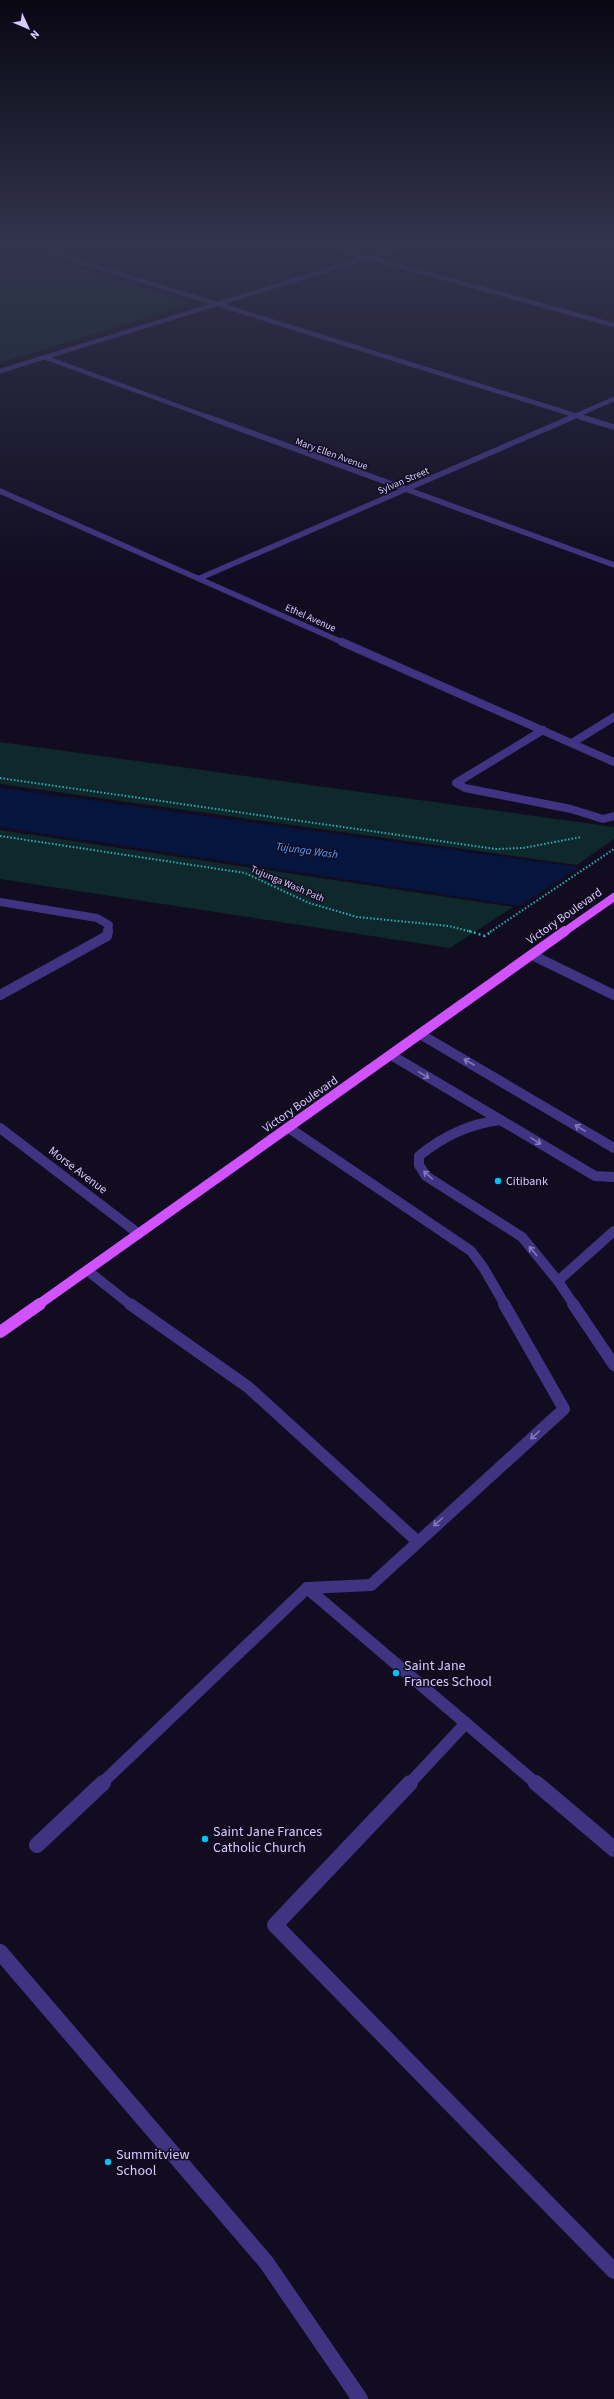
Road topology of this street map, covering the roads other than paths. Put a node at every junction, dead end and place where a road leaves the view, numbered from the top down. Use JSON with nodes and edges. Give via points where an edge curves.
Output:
{"nodes":[{"id":1,"x":54,"y":354,"type":"edge"},
{"id":2,"x":380,"y":354,"type":"edge"},
{"id":3,"x":44,"y":357,"type":"junction"},
{"id":4,"x":0,"y":371,"type":"edge"},
{"id":5,"x":614,"y":399,"type":"edge"},
{"id":6,"x":577,"y":415,"type":"junction"},
{"id":7,"x":614,"y":426,"type":"edge"},
{"id":8,"x":405,"y":489,"type":"junction"},
{"id":9,"x":0,"y":491,"type":"edge"},
{"id":10,"x":614,"y":565,"type":"edge"},
{"id":11,"x":200,"y":578,"type":"junction"},
{"id":12,"x":614,"y":718,"type":"edge"},
{"id":13,"x":543,"y":730,"type":"junction"},
{"id":14,"x":572,"y":743,"type":"junction"},
{"id":15,"x":614,"y":762,"type":"edge"},
{"id":16,"x":614,"y":816,"type":"edge"},
{"id":17,"x":614,"y":897,"type":"edge"},
{"id":18,"x":0,"y":902,"type":"edge"},
{"id":19,"x":532,"y":955,"type":"junction"},
{"id":20,"x":0,"y":995,"type":"edge"},
{"id":21,"x":614,"y":995,"type":"edge"},
{"id":22,"x":420,"y":1034,"type":"junction"},
{"id":23,"x":391,"y":1055,"type":"junction"},
{"id":24,"x":500,"y":1120,"type":"junction"},
{"id":25,"x":0,"y":1128,"type":"edge"},
{"id":26,"x":289,"y":1128,"type":"junction"},
{"id":27,"x":614,"y":1148,"type":"edge"},
{"id":28,"x":614,"y":1177,"type":"edge"},
{"id":29,"x":614,"y":1231,"type":"edge"},
{"id":30,"x":139,"y":1234,"type":"junction"},
{"id":31,"x":88,"y":1271,"type":"junction"},
{"id":32,"x":558,"y":1281,"type":"junction"},
{"id":33,"x":0,"y":1332,"type":"edge"},
{"id":34,"x":614,"y":1365,"type":"edge"},
{"id":35,"x":417,"y":1541,"type":"junction"},
{"id":36,"x":307,"y":1588,"type":"junction"},
{"id":37,"x":466,"y":1723,"type":"junction"},
{"id":38,"x":37,"y":1845,"type":"dead end"},
{"id":39,"x":614,"y":1849,"type":"edge"},
{"id":40,"x":0,"y":1952,"type":"edge"},
{"id":41,"x":614,"y":2271,"type":"edge"},
{"id":42,"x":360,"y":2399,"type":"edge"}],
"edges":[{"from":1,"to":3,"type":"street"},
{"from":2,"to":6,"type":"street"},
{"from":3,"to":4,"type":"street"},
{"from":3,"to":8,"type":"street","name":"Mary Ellen Avenue"},
{"from":5,"to":6,"type":"street","name":"Sylvan Street"},
{"from":6,"to":7,"type":"street"},
{"from":6,"to":8,"type":"street","name":"Sylvan Street"},
{"from":8,"to":10,"type":"street","name":"Mary Ellen Avenue"},
{"from":8,"to":11,"type":"street","name":"Sylvan Street"},
{"from":9,"to":11,"type":"street","name":"Ethel Avenue"},
{"from":11,"to":13,"type":"street","name":"Ethel Avenue"},
{"from":12,"to":14,"type":"street"},
{"from":13,"to":14,"type":"street","name":"Ethel Avenue"},
{"from":13,"to":16,"type":"street","via":[[456,783],[465,788],[571,809],[604,819]]},
{"from":14,"to":15,"type":"street","name":"Ethel Avenue"},
{"from":17,"to":19,"type":"main road","name":"Victory Boulevard"},
{"from":18,"to":20,"type":"street","via":[[97,918],[109,925],[107,936]]},
{"from":19,"to":21,"type":"street"},
{"from":19,"to":22,"type":"main road","name":"Victory Boulevard"},
{"from":22,"to":23,"type":"main road","name":"Victory Boulevard"},
{"from":27,"to":22,"type":"street","one_way":true},
{"from":23,"to":24,"type":"street","one_way":true},
{"from":23,"to":26,"type":"main road","name":"Victory Boulevard"},
{"from":24,"to":28,"type":"street","one_way":true,"via":[[596,1176]]},
{"from":32,"to":24,"type":"street","one_way":true,"via":[[522,1237],[426,1176],[419,1165],[419,1156],[447,1135],[471,1124]]},
{"from":25,"to":30,"type":"street","name":"Morse Avenue"},
{"from":26,"to":30,"type":"main road","name":"Victory Boulevard"},
{"from":26,"to":35,"type":"street","one_way":true,"via":[[470,1251],[483,1267],[564,1409]]},
{"from":29,"to":32,"type":"street"},
{"from":30,"to":31,"type":"main road","name":"Victory Boulevard"},
{"from":31,"to":33,"type":"main road","name":"Victory Boulevard"},
{"from":31,"to":35,"type":"street","via":[[135,1308],[248,1387]]},
{"from":32,"to":34,"type":"street"},
{"from":35,"to":36,"type":"street","via":[[371,1585]]},
{"from":36,"to":37,"type":"street"},
{"from":36,"to":38,"type":"street"},
{"from":37,"to":39,"type":"street"},
{"from":37,"to":41,"type":"street","via":[[275,1925]]},
{"from":40,"to":42,"type":"street","via":[[266,2262]]}]}
